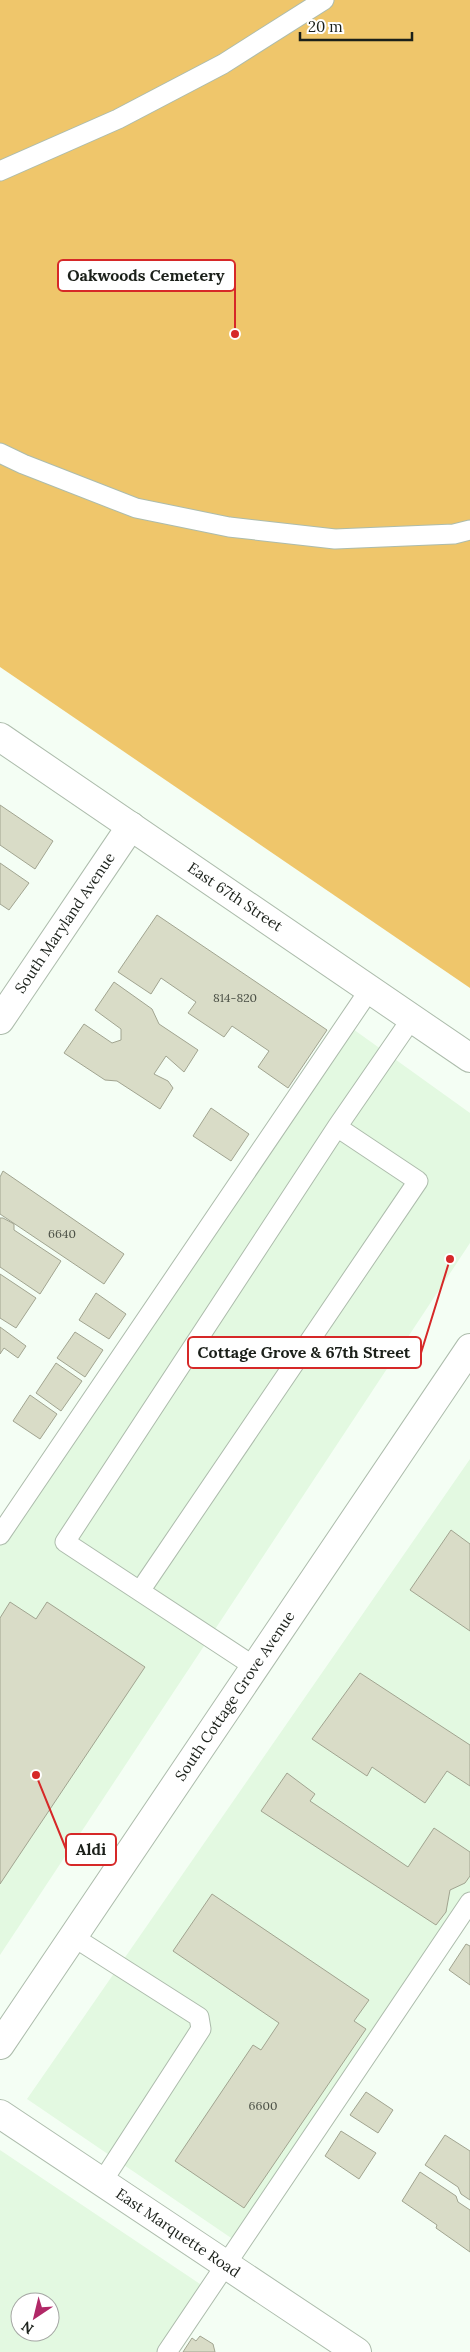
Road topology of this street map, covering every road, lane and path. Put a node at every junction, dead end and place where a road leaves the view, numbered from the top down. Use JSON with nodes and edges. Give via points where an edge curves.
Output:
{"nodes":[{"id":1,"x":324,"y":0,"type":"edge"},
{"id":2,"x":0,"y":171,"type":"edge"},
{"id":3,"x":0,"y":453,"type":"edge"},
{"id":4,"x":470,"y":530,"type":"edge"},
{"id":5,"x":0,"y":737,"type":"edge"},
{"id":6,"x":131,"y":826,"type":"junction"},
{"id":7,"x":370,"y":989,"type":"junction"},
{"id":8,"x":412,"y":1018,"type":"junction"},
{"id":9,"x":0,"y":1020,"type":"edge"},
{"id":10,"x":470,"y":1058,"type":"edge"},
{"id":11,"x":337,"y":1127,"type":"junction"},
{"id":12,"x":470,"y":1348,"type":"edge"},
{"id":13,"x":0,"y":1535,"type":"edge"},
{"id":14,"x":140,"y":1591,"type":"junction"},
{"id":15,"x":255,"y":1667,"type":"junction"},
{"id":16,"x":470,"y":1902,"type":"edge"},
{"id":17,"x":72,"y":1936,"type":"junction"},
{"id":18,"x":0,"y":2044,"type":"edge"},
{"id":19,"x":0,"y":2114,"type":"edge"},
{"id":20,"x":102,"y":2182,"type":"junction"},
{"id":21,"x":226,"y":2265,"type":"junction"},
{"id":22,"x":167,"y":2352,"type":"edge"},
{"id":23,"x":357,"y":2352,"type":"edge"}],
"edges":[{"from":1,"to":2,"type":"lane","via":[[214,69],[118,119]]},
{"from":3,"to":4,"type":"lane","via":[[136,508],[229,527],[335,539],[454,534]]},
{"from":5,"to":6,"type":"street","name":"East 67th Street"},
{"from":6,"to":7,"type":"street","name":"East 67th Street"},
{"from":6,"to":9,"type":"street","name":"South Maryland Avenue"},
{"from":7,"to":8,"type":"street","name":"East 67th Street"},
{"from":7,"to":13,"type":"lane"},
{"from":8,"to":10,"type":"street","name":"East 67th Street"},
{"from":8,"to":11,"type":"lane"},
{"from":11,"to":14,"type":"lane","via":[[65,1542]]},
{"from":11,"to":14,"type":"lane","via":[[418,1181]]},
{"from":12,"to":15,"type":"street","name":"South Cottage Grove Avenue"},
{"from":14,"to":15,"type":"lane"},
{"from":15,"to":17,"type":"street","name":"South Cottage Grove Avenue"},
{"from":16,"to":21,"type":"lane"},
{"from":17,"to":18,"type":"street","name":"South Cottage Grove Avenue"},
{"from":17,"to":20,"type":"lane","via":[[199,2017],[201,2029]]},
{"from":19,"to":20,"type":"street","name":"East Marquette Road"},
{"from":20,"to":21,"type":"street","name":"East Marquette Road"},
{"from":21,"to":22,"type":"lane"},
{"from":21,"to":23,"type":"street","name":"East Marquette Road"}]}
